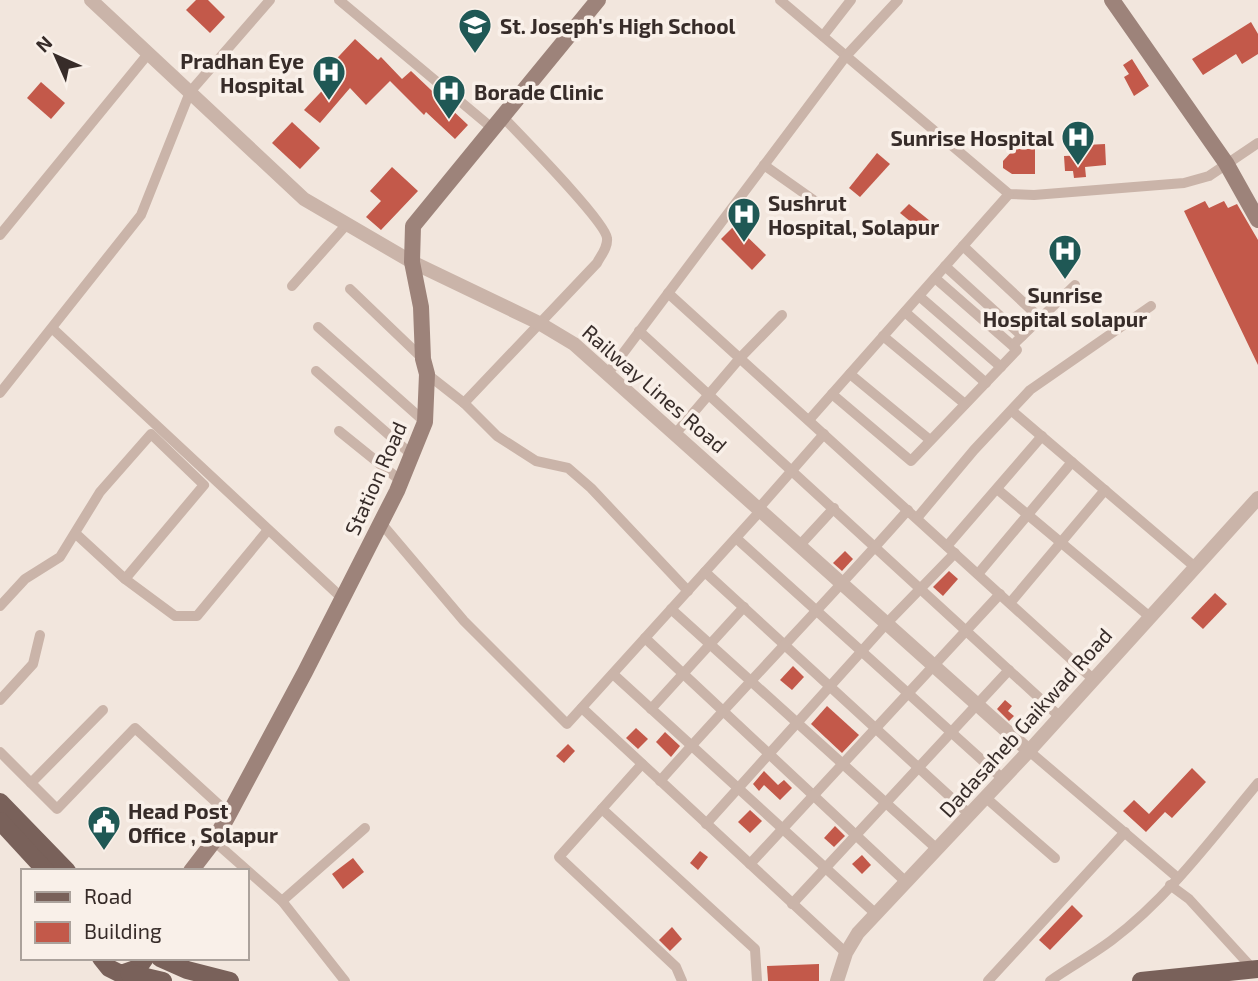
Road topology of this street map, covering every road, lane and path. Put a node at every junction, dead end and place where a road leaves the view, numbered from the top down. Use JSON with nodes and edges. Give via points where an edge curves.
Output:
{"nodes":[{"id":1,"x":91,"y":0,"type":"edge"},
{"id":2,"x":270,"y":0,"type":"edge"},
{"id":3,"x":339,"y":0,"type":"edge"},
{"id":4,"x":598,"y":0,"type":"edge"},
{"id":5,"x":780,"y":0,"type":"edge"},
{"id":6,"x":851,"y":0,"type":"edge"},
{"id":7,"x":898,"y":0,"type":"edge"},
{"id":8,"x":1112,"y":0,"type":"edge"},
{"id":9,"x":823,"y":36,"type":"junction"},
{"id":10,"x":148,"y":54,"type":"junction"},
{"id":11,"x":846,"y":56,"type":"junction"},
{"id":12,"x":190,"y":92,"type":"junction"},
{"id":13,"x":502,"y":116,"type":"junction"},
{"id":14,"x":492,"y":128,"type":"junction"},
{"id":15,"x":1258,"y":143,"type":"edge"},
{"id":16,"x":1226,"y":163,"type":"junction"},
{"id":17,"x":764,"y":165,"type":"junction"},
{"id":18,"x":1009,"y":194,"type":"junction"},
{"id":19,"x":815,"y":201,"type":"dead end"},
{"id":20,"x":1258,"y":220,"type":"edge"},
{"id":21,"x":347,"y":224,"type":"junction"},
{"id":22,"x":0,"y":235,"type":"edge"},
{"id":23,"x":963,"y":246,"type":"junction"},
{"id":24,"x":412,"y":262,"type":"junction"},
{"id":25,"x":945,"y":266,"type":"junction"},
{"id":26,"x":935,"y":278,"type":"junction"},
{"id":27,"x":1074,"y":285,"type":"dead end"},
{"id":28,"x":292,"y":286,"type":"dead end"},
{"id":29,"x":349,"y":289,"type":"dead end"},
{"id":30,"x":668,"y":293,"type":"junction"},
{"id":31,"x":919,"y":296,"type":"junction"},
{"id":32,"x":1151,"y":306,"type":"dead end"},
{"id":33,"x":905,"y":312,"type":"junction"},
{"id":34,"x":782,"y":315,"type":"dead end"},
{"id":35,"x":1041,"y":318,"type":"junction"},
{"id":36,"x":539,"y":323,"type":"junction"},
{"id":37,"x":318,"y":327,"type":"dead end"},
{"id":38,"x":53,"y":329,"type":"junction"},
{"id":39,"x":639,"y":331,"type":"junction"},
{"id":40,"x":883,"y":336,"type":"junction"},
{"id":41,"x":1022,"y":336,"type":"junction"},
{"id":42,"x":1014,"y":347,"type":"junction"},
{"id":43,"x":740,"y":358,"type":"junction"},
{"id":44,"x":425,"y":367,"type":"junction"},
{"id":45,"x":1001,"y":367,"type":"junction"},
{"id":46,"x":316,"y":371,"type":"dead end"},
{"id":47,"x":608,"y":372,"type":"junction"},
{"id":48,"x":850,"y":374,"type":"junction"},
{"id":49,"x":986,"y":383,"type":"junction"},
{"id":50,"x":0,"y":393,"type":"edge"},
{"id":51,"x":709,"y":394,"type":"junction"},
{"id":52,"x":832,"y":394,"type":"junction"},
{"id":53,"x":464,"y":403,"type":"junction"},
{"id":54,"x":965,"y":404,"type":"junction"},
{"id":55,"x":1012,"y":411,"type":"junction"},
{"id":56,"x":808,"y":420,"type":"junction"},
{"id":57,"x":425,"y":422,"type":"junction"},
{"id":58,"x":339,"y":431,"type":"dead end"},
{"id":59,"x":676,"y":433,"type":"junction"},
{"id":60,"x":824,"y":434,"type":"junction"},
{"id":61,"x":1042,"y":436,"type":"junction"},
{"id":62,"x":930,"y":440,"type":"junction"},
{"id":63,"x":412,"y":455,"type":"junction"},
{"id":64,"x":1072,"y":462,"type":"junction"},
{"id":65,"x":793,"y":470,"type":"junction"},
{"id":66,"x":401,"y":481,"type":"junction"},
{"id":67,"x":997,"y":489,"type":"junction"},
{"id":68,"x":1105,"y":491,"type":"junction"},
{"id":69,"x":1258,"y":498,"type":"edge"},
{"id":70,"x":834,"y":508,"type":"junction"},
{"id":71,"x":760,"y":509,"type":"junction"},
{"id":72,"x":908,"y":510,"type":"junction"},
{"id":73,"x":1028,"y":514,"type":"junction"},
{"id":74,"x":916,"y":518,"type":"junction"},
{"id":75,"x":381,"y":523,"type":"junction"},
{"id":76,"x":268,"y":530,"type":"junction"},
{"id":77,"x":75,"y":533,"type":"junction"},
{"id":78,"x":736,"y":538,"type":"junction"},
{"id":79,"x":1061,"y":542,"type":"junction"},
{"id":80,"x":800,"y":545,"type":"junction"},
{"id":81,"x":876,"y":546,"type":"junction"},
{"id":82,"x":951,"y":550,"type":"junction"},
{"id":83,"x":1195,"y":567,"type":"junction"},
{"id":84,"x":705,"y":572,"type":"junction"},
{"id":85,"x":978,"y":574,"type":"junction"},
{"id":86,"x":125,"y":579,"type":"junction"},
{"id":87,"x":843,"y":583,"type":"junction"},
{"id":88,"x":921,"y":588,"type":"junction"},
{"id":89,"x":688,"y":591,"type":"junction"},
{"id":90,"x":1000,"y":594,"type":"junction"},
{"id":91,"x":342,"y":598,"type":"junction"},
{"id":92,"x":1010,"y":603,"type":"junction"},
{"id":93,"x":0,"y":606,"type":"edge"},
{"id":94,"x":744,"y":607,"type":"junction"},
{"id":95,"x":671,"y":609,"type":"junction"},
{"id":96,"x":817,"y":612,"type":"junction"},
{"id":97,"x":1150,"y":617,"type":"junction"},
{"id":98,"x":887,"y":623,"type":"junction"},
{"id":99,"x":968,"y":631,"type":"junction"},
{"id":100,"x":40,"y":635,"type":"dead end"},
{"id":101,"x":645,"y":638,"type":"junction"},
{"id":102,"x":710,"y":644,"type":"junction"},
{"id":103,"x":785,"y":644,"type":"junction"},
{"id":104,"x":862,"y":652,"type":"junction"},
{"id":105,"x":934,"y":666,"type":"junction"},
{"id":106,"x":1009,"y":670,"type":"junction"},
{"id":107,"x":684,"y":673,"type":"junction"},
{"id":108,"x":613,"y":674,"type":"junction"},
{"id":109,"x":1093,"y":679,"type":"junction"},
{"id":110,"x":751,"y":681,"type":"junction"},
{"id":111,"x":830,"y":687,"type":"junction"},
{"id":112,"x":908,"y":695,"type":"junction"},
{"id":113,"x":0,"y":700,"type":"edge"},
{"id":114,"x":977,"y":705,"type":"junction"},
{"id":115,"x":582,"y":708,"type":"junction"},
{"id":116,"x":651,"y":709,"type":"junction"},
{"id":117,"x":103,"y":710,"type":"dead end"},
{"id":118,"x":722,"y":710,"type":"junction"},
{"id":119,"x":1059,"y":716,"type":"junction"},
{"id":120,"x":797,"y":723,"type":"junction"},
{"id":121,"x":876,"y":729,"type":"junction"},
{"id":122,"x":951,"y":732,"type":"junction"},
{"id":123,"x":691,"y":745,"type":"junction"},
{"id":124,"x":1029,"y":751,"type":"junction"},
{"id":125,"x":0,"y":752,"type":"edge"},
{"id":126,"x":769,"y":754,"type":"junction"},
{"id":127,"x":642,"y":764,"type":"junction"},
{"id":128,"x":843,"y":764,"type":"junction"},
{"id":129,"x":919,"y":768,"type":"junction"},
{"id":130,"x":1003,"y":779,"type":"junction"},
{"id":131,"x":660,"y":781,"type":"junction"},
{"id":132,"x":31,"y":783,"type":"junction"},
{"id":133,"x":1258,"y":783,"type":"edge"},
{"id":134,"x":738,"y":788,"type":"junction"},
{"id":135,"x":814,"y":796,"type":"junction"},
{"id":136,"x":985,"y":797,"type":"junction"},
{"id":137,"x":0,"y":802,"type":"edge"},
{"id":138,"x":886,"y":803,"type":"junction"},
{"id":139,"x":602,"y":809,"type":"junction"},
{"id":140,"x":229,"y":814,"type":"junction"},
{"id":141,"x":969,"y":814,"type":"junction"},
{"id":142,"x":0,"y":821,"type":"edge"},
{"id":143,"x":706,"y":824,"type":"junction"},
{"id":144,"x":365,"y":828,"type":"dead end"},
{"id":145,"x":783,"y":829,"type":"junction"},
{"id":146,"x":1125,"y":832,"type":"junction"},
{"id":147,"x":856,"y":835,"type":"junction"},
{"id":148,"x":214,"y":841,"type":"junction"},
{"id":149,"x":937,"y":849,"type":"junction"},
{"id":150,"x":1055,"y":858,"type":"dead end"},
{"id":151,"x":750,"y":864,"type":"junction"},
{"id":152,"x":826,"y":868,"type":"junction"},
{"id":153,"x":44,"y":869,"type":"edge"},
{"id":154,"x":65,"y":869,"type":"edge"},
{"id":155,"x":193,"y":869,"type":"edge"},
{"id":156,"x":246,"y":869,"type":"edge"},
{"id":157,"x":248,"y":871,"type":"edge"},
{"id":158,"x":1174,"y":881,"type":"junction"},
{"id":159,"x":906,"y":882,"type":"junction"},
{"id":160,"x":282,"y":901,"type":"junction"},
{"id":161,"x":792,"y":904,"type":"junction"},
{"id":162,"x":876,"y":914,"type":"junction"},
{"id":163,"x":846,"y":953,"type":"junction"},
{"id":164,"x":103,"y":960,"type":"edge"},
{"id":165,"x":144,"y":960,"type":"edge"},
{"id":166,"x":164,"y":960,"type":"edge"},
{"id":167,"x":1256,"y":969,"type":"edge"},
{"id":168,"x":129,"y":973,"type":"junction"},
{"id":169,"x":163,"y":981,"type":"edge"},
{"id":170,"x":230,"y":981,"type":"edge"},
{"id":171,"x":345,"y":981,"type":"edge"},
{"id":172,"x":682,"y":981,"type":"edge"},
{"id":173,"x":757,"y":981,"type":"edge"},
{"id":174,"x":837,"y":981,"type":"edge"},
{"id":175,"x":988,"y":981,"type":"edge"},
{"id":176,"x":1050,"y":981,"type":"edge"},
{"id":177,"x":1141,"y":981,"type":"edge"}],
"edges":[{"from":1,"to":10,"type":"street","name":"Railway Lines Road"},
{"from":2,"to":12,"type":"street"},
{"from":3,"to":14,"type":"street"},
{"from":4,"to":13,"type":"main road","name":"Station Road"},
{"from":5,"to":9,"type":"street"},
{"from":6,"to":9,"type":"street"},
{"from":7,"to":11,"type":"street"},
{"from":8,"to":16,"type":"main road"},
{"from":9,"to":11,"type":"street"},
{"from":10,"to":12,"type":"street","name":"Railway Lines Road"},
{"from":10,"to":22,"type":"street"},
{"from":11,"to":17,"type":"street"},
{"from":11,"to":18,"type":"street"},
{"from":12,"to":21,"type":"street","name":"Railway Lines Road","via":[[304,199]]},
{"from":12,"to":38,"type":"street","via":[[141,215]]},
{"from":13,"to":14,"type":"main road","name":"Station Road"},
{"from":13,"to":36,"type":"street","via":[[607,235],[607,246],[597,263]]},
{"from":14,"to":24,"type":"main road","name":"Station Road","via":[[413,226]]},
{"from":15,"to":16,"type":"street"},
{"from":16,"to":18,"type":"street","via":[[1209,176],[1184,183]]},
{"from":16,"to":20,"type":"main road"},
{"from":17,"to":19,"type":"street"},
{"from":17,"to":30,"type":"street"},
{"from":18,"to":23,"type":"street"},
{"from":21,"to":24,"type":"street","name":"Railway Lines Road"},
{"from":21,"to":28,"type":"street"},
{"from":23,"to":25,"type":"street"},
{"from":23,"to":35,"type":"street"},
{"from":24,"to":36,"type":"street","name":"Railway Lines Road"},
{"from":24,"to":44,"type":"main road","name":"Station Road"},
{"from":25,"to":26,"type":"street"},
{"from":25,"to":41,"type":"street"},
{"from":26,"to":31,"type":"street"},
{"from":26,"to":42,"type":"street"},
{"from":27,"to":35,"type":"street"},
{"from":29,"to":44,"type":"street"},
{"from":30,"to":39,"type":"street"},
{"from":30,"to":43,"type":"street"},
{"from":31,"to":33,"type":"street"},
{"from":31,"to":45,"type":"street"},
{"from":32,"to":55,"type":"street","via":[[1030,390]]},
{"from":33,"to":40,"type":"street"},
{"from":33,"to":49,"type":"street"},
{"from":34,"to":43,"type":"street"},
{"from":35,"to":41,"type":"street"},
{"from":36,"to":47,"type":"street","name":"Railway Lines Road"},
{"from":36,"to":53,"type":"street"},
{"from":37,"to":57,"type":"street"},
{"from":38,"to":50,"type":"street"},
{"from":38,"to":76,"type":"street"},
{"from":39,"to":47,"type":"street"},
{"from":39,"to":51,"type":"street"},
{"from":40,"to":48,"type":"street"},
{"from":40,"to":54,"type":"street"},
{"from":41,"to":42,"type":"street"},
{"from":42,"to":45,"type":"street","via":[[1017,350]]},
{"from":43,"to":51,"type":"street"},
{"from":43,"to":56,"type":"street"},
{"from":44,"to":53,"type":"street"},
{"from":44,"to":57,"type":"main road","name":"Station Road"},
{"from":45,"to":49,"type":"street"},
{"from":46,"to":63,"type":"street"},
{"from":47,"to":59,"type":"street","name":"Railway Lines Road"},
{"from":48,"to":52,"type":"street"},
{"from":48,"to":62,"type":"street"},
{"from":49,"to":54,"type":"street"},
{"from":51,"to":59,"type":"street"},
{"from":51,"to":65,"type":"street"},
{"from":52,"to":56,"type":"street"},
{"from":52,"to":62,"type":"street","via":[[911,461]]},
{"from":53,"to":89,"type":"street","via":[[497,436],[536,461],[568,468]]},
{"from":54,"to":62,"type":"street"},
{"from":55,"to":61,"type":"street"},
{"from":55,"to":74,"type":"street"},
{"from":56,"to":60,"type":"street"},
{"from":57,"to":63,"type":"main road","name":"Station Road"},
{"from":58,"to":66,"type":"street"},
{"from":59,"to":71,"type":"street","name":"Railway Lines Road"},
{"from":60,"to":65,"type":"street"},
{"from":60,"to":72,"type":"street"},
{"from":61,"to":64,"type":"street"},
{"from":61,"to":67,"type":"street"},
{"from":63,"to":66,"type":"main road","name":"Station Road"},
{"from":64,"to":68,"type":"street"},
{"from":64,"to":73,"type":"street"},
{"from":65,"to":70,"type":"street"},
{"from":65,"to":71,"type":"street"},
{"from":66,"to":75,"type":"main road","name":"Station Road"},
{"from":67,"to":73,"type":"street"},
{"from":67,"to":82,"type":"street"},
{"from":68,"to":79,"type":"street"},
{"from":68,"to":83,"type":"street"},
{"from":69,"to":83,"type":"street","name":"Dadasaheb Gaikwad Road"},
{"from":70,"to":80,"type":"street"},
{"from":70,"to":81,"type":"street"},
{"from":71,"to":78,"type":"street"},
{"from":71,"to":80,"type":"street","name":"Railway Lines Road"},
{"from":72,"to":74,"type":"street"},
{"from":72,"to":81,"type":"street"},
{"from":73,"to":79,"type":"street"},
{"from":73,"to":85,"type":"street"},
{"from":74,"to":82,"type":"street"},
{"from":75,"to":91,"type":"main road","name":"Station Road"},
{"from":75,"to":115,"type":"street","via":[[464,621],[567,724]]},
{"from":76,"to":86,"type":"street","via":[[197,616],[175,616]]},
{"from":76,"to":91,"type":"street"},
{"from":77,"to":86,"type":"street"},
{"from":77,"to":86,"type":"street","via":[[100,492],[151,434],[204,485]]},
{"from":77,"to":93,"type":"street","via":[[60,557],[25,579]]},
{"from":78,"to":84,"type":"street"},
{"from":78,"to":96,"type":"street"},
{"from":79,"to":92,"type":"street"},
{"from":79,"to":97,"type":"street"},
{"from":80,"to":87,"type":"street","name":"Railway Lines Road"},
{"from":81,"to":87,"type":"street"},
{"from":81,"to":88,"type":"street"},
{"from":82,"to":85,"type":"street"},
{"from":82,"to":88,"type":"street"},
{"from":83,"to":97,"type":"street","name":"Dadasaheb Gaikwad Road"},
{"from":84,"to":89,"type":"street"},
{"from":84,"to":94,"type":"street"},
{"from":85,"to":90,"type":"street"},
{"from":87,"to":96,"type":"street"},
{"from":87,"to":98,"type":"street","name":"Railway Lines Road"},
{"from":88,"to":98,"type":"street"},
{"from":88,"to":99,"type":"street"},
{"from":89,"to":95,"type":"street"},
{"from":90,"to":92,"type":"street"},
{"from":90,"to":99,"type":"street"},
{"from":91,"to":140,"type":"main road","name":"Station Road"},
{"from":92,"to":109,"type":"street"},
{"from":94,"to":102,"type":"street"},
{"from":94,"to":103,"type":"street"},
{"from":95,"to":101,"type":"street"},
{"from":95,"to":102,"type":"street"},
{"from":96,"to":103,"type":"street"},
{"from":96,"to":104,"type":"street"},
{"from":97,"to":109,"type":"street","name":"Dadasaheb Gaikwad Road"},
{"from":98,"to":104,"type":"street"},
{"from":98,"to":105,"type":"street","name":"Railway Lines Road"},
{"from":99,"to":105,"type":"street"},
{"from":99,"to":106,"type":"street"},
{"from":100,"to":113,"type":"street","via":[[33,664]]},
{"from":101,"to":107,"type":"street"},
{"from":101,"to":108,"type":"street"},
{"from":102,"to":107,"type":"street"},
{"from":102,"to":110,"type":"street"},
{"from":103,"to":110,"type":"street"},
{"from":103,"to":111,"type":"street"},
{"from":104,"to":111,"type":"street"},
{"from":104,"to":112,"type":"street"},
{"from":105,"to":112,"type":"street"},
{"from":105,"to":114,"type":"street","name":"Railway Lines Road"},
{"from":106,"to":114,"type":"street"},
{"from":106,"to":119,"type":"street"},
{"from":107,"to":116,"type":"street"},
{"from":107,"to":118,"type":"street"},
{"from":108,"to":115,"type":"street"},
{"from":108,"to":116,"type":"street"},
{"from":109,"to":119,"type":"street","name":"Dadasaheb Gaikwad Road"},
{"from":110,"to":118,"type":"street"},
{"from":110,"to":120,"type":"street"},
{"from":111,"to":120,"type":"street"},
{"from":111,"to":121,"type":"street"},
{"from":112,"to":121,"type":"street"},
{"from":112,"to":122,"type":"street"},
{"from":114,"to":122,"type":"street"},
{"from":114,"to":124,"type":"street","name":"Railway Lines Road"},
{"from":115,"to":127,"type":"street"},
{"from":116,"to":123,"type":"street"},
{"from":117,"to":132,"type":"street"},
{"from":118,"to":123,"type":"street"},
{"from":118,"to":126,"type":"street"},
{"from":119,"to":124,"type":"street","name":"Dadasaheb Gaikwad Road"},
{"from":120,"to":126,"type":"street"},
{"from":120,"to":128,"type":"street"},
{"from":121,"to":128,"type":"street"},
{"from":121,"to":129,"type":"street"},
{"from":122,"to":129,"type":"street"},
{"from":122,"to":130,"type":"street"},
{"from":123,"to":131,"type":"street"},
{"from":123,"to":134,"type":"street"},
{"from":124,"to":130,"type":"street","name":"Dadasaheb Gaikwad Road"},
{"from":124,"to":146,"type":"street"},
{"from":125,"to":132,"type":"street"},
{"from":126,"to":134,"type":"street"},
{"from":126,"to":135,"type":"street"},
{"from":127,"to":131,"type":"street"},
{"from":127,"to":139,"type":"street"},
{"from":128,"to":135,"type":"street"},
{"from":128,"to":138,"type":"street"},
{"from":129,"to":138,"type":"street"},
{"from":129,"to":141,"type":"street"},
{"from":130,"to":136,"type":"street","name":"Dadasaheb Gaikwad Road"},
{"from":131,"to":143,"type":"street"},
{"from":132,"to":140,"type":"street","via":[[57,809],[135,728]]},
{"from":133,"to":158,"type":"street"},
{"from":134,"to":143,"type":"street"},
{"from":134,"to":145,"type":"street"},
{"from":135,"to":145,"type":"street"},
{"from":135,"to":147,"type":"street"},
{"from":136,"to":141,"type":"street","name":"Dadasaheb Gaikwad Road"},
{"from":136,"to":150,"type":"street"},
{"from":137,"to":154,"type":"main road"},
{"from":138,"to":147,"type":"street"},
{"from":138,"to":149,"type":"street"},
{"from":139,"to":172,"type":"street","via":[[559,857],[676,967]]},
{"from":139,"to":173,"type":"street","via":[[755,949]]},
{"from":140,"to":148,"type":"main road","name":"Station Road"},
{"from":141,"to":149,"type":"street","name":"Dadasaheb Gaikwad Road"},
{"from":142,"to":153,"type":"main road"},
{"from":143,"to":151,"type":"street"},
{"from":144,"to":160,"type":"street"},
{"from":145,"to":151,"type":"street"},
{"from":145,"to":152,"type":"street"},
{"from":146,"to":158,"type":"street"},
{"from":146,"to":175,"type":"street"},
{"from":147,"to":152,"type":"street"},
{"from":147,"to":159,"type":"street"},
{"from":148,"to":155,"type":"main road","name":"Station Road"},
{"from":148,"to":156,"type":"street"},
{"from":149,"to":159,"type":"street","name":"Dadasaheb Gaikwad Road"},
{"from":151,"to":161,"type":"street"},
{"from":152,"to":161,"type":"street"},
{"from":152,"to":162,"type":"street"},
{"from":157,"to":160,"type":"street"},
{"from":158,"to":167,"type":"street"},
{"from":158,"to":176,"type":"street","via":[[1113,939]]},
{"from":159,"to":162,"type":"street","name":"Dadasaheb Gaikwad Road"},
{"from":160,"to":171,"type":"street"},
{"from":161,"to":163,"type":"street"},
{"from":162,"to":163,"type":"street","name":"Dadasaheb Gaikwad Road"},
{"from":163,"to":174,"type":"street","name":"Dadasaheb Gaikwad Road"},
{"from":164,"to":168,"type":"main road","via":[[113,971]]},
{"from":165,"to":168,"type":"main road"},
{"from":166,"to":170,"type":"main road"},
{"from":167,"to":177,"type":"main road"},
{"from":168,"to":169,"type":"main road"}]}
